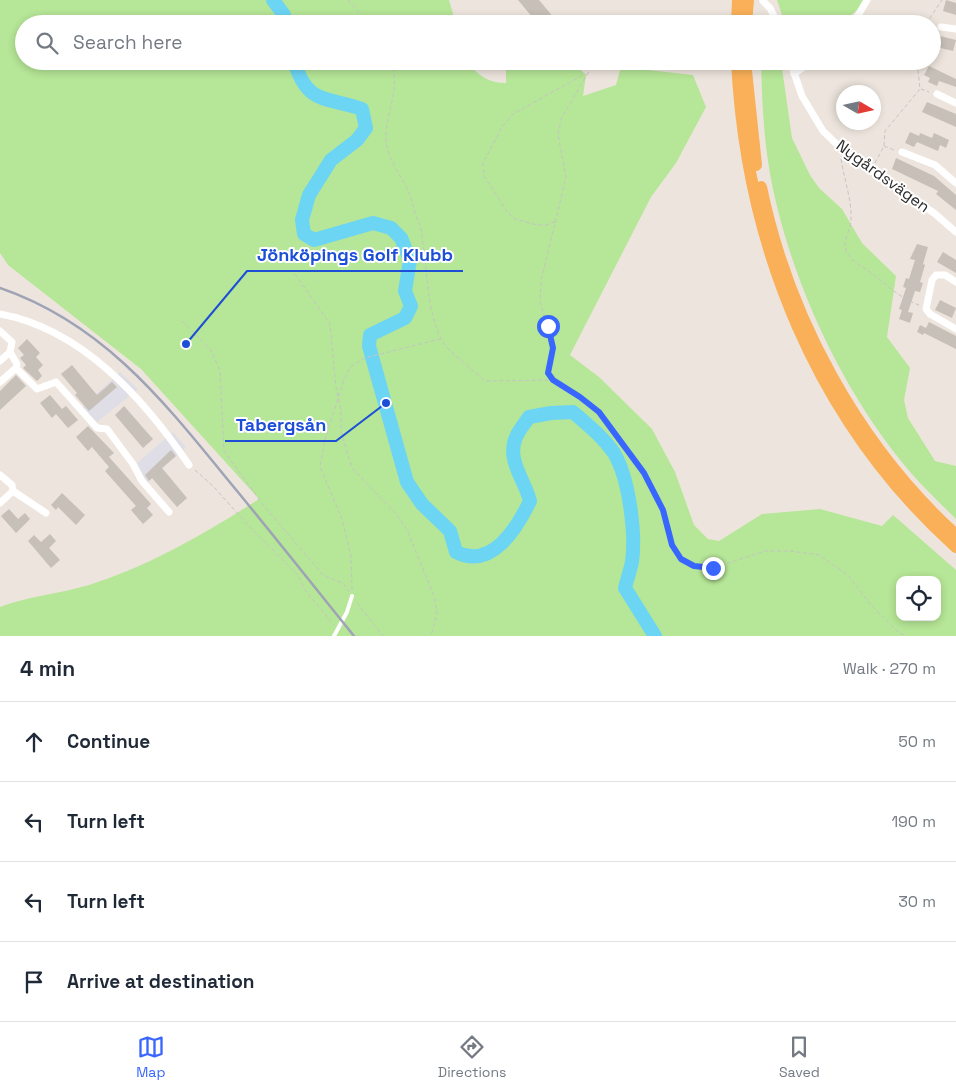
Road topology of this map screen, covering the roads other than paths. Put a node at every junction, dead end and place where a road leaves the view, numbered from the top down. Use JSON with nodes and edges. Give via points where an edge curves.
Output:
{"nodes":[{"id":1,"x":738,"y":0,"type":"edge"},
{"id":2,"x":748,"y":0,"type":"edge"},
{"id":3,"x":867,"y":0,"type":"edge"},
{"id":4,"x":763,"y":2,"type":"dead end"},
{"id":5,"x":737,"y":15,"type":"edge"},
{"id":6,"x":747,"y":15,"type":"edge"},
{"id":7,"x":774,"y":15,"type":"edge"},
{"id":8,"x":858,"y":15,"type":"edge"},
{"id":9,"x":941,"y":27,"type":"dead end"},
{"id":10,"x":956,"y":29,"type":"edge"},
{"id":11,"x":737,"y":70,"type":"edge"},
{"id":12,"x":746,"y":70,"type":"edge"},
{"id":13,"x":793,"y":70,"type":"edge"},
{"id":14,"x":800,"y":70,"type":"edge"},
{"id":15,"x":794,"y":74,"type":"junction"},
{"id":16,"x":937,"y":94,"type":"road end"},
{"id":17,"x":956,"y":103,"type":"edge"},
{"id":18,"x":902,"y":152,"type":"road end"},
{"id":19,"x":956,"y":183,"type":"edge"},
{"id":20,"x":956,"y":232,"type":"edge"},
{"id":21,"x":956,"y":282,"type":"edge"},
{"id":22,"x":0,"y":314,"type":"edge"},
{"id":23,"x":956,"y":329,"type":"edge"},
{"id":24,"x":0,"y":331,"type":"edge"},
{"id":25,"x":10,"y":352,"type":"junction"},
{"id":26,"x":0,"y":361,"type":"edge"},
{"id":27,"x":16,"y":368,"type":"junction"},
{"id":28,"x":0,"y":382,"type":"edge"},
{"id":29,"x":189,"y":465,"type":"road end"},
{"id":30,"x":0,"y":475,"type":"edge"},
{"id":31,"x":14,"y":491,"type":"junction"},
{"id":32,"x":0,"y":503,"type":"edge"},
{"id":33,"x":169,"y":512,"type":"dead end"},
{"id":34,"x":46,"y":513,"type":"dead end"},
{"id":35,"x":956,"y":535,"type":"edge"},
{"id":36,"x":956,"y":547,"type":"edge"},
{"id":37,"x":352,"y":596,"type":"road end"},
{"id":38,"x":334,"y":636,"type":"edge"}],
"edges":[{"from":1,"to":5,"type":"highway"},
{"from":2,"to":6,"type":"highway"},
{"from":3,"to":8,"type":"street"},
{"from":4,"to":7,"type":"street"},
{"from":9,"to":10,"type":"street"},
{"from":11,"to":36,"type":"highway","via":[[742,126],[758,217],[792,315],[825,381],[865,443],[916,507]]},
{"from":12,"to":35,"type":"highway","via":[[750,125],[764,200],[782,264],[802,317],[834,380],[873,439],[922,500]]},
{"from":13,"to":15,"type":"street","name":"Nygårdsvägen"},
{"from":14,"to":15,"type":"street"},
{"from":15,"to":20,"type":"street","name":"Nygårdsvägen","via":[[813,116],[839,147]]},
{"from":16,"to":17,"type":"street"},
{"from":18,"to":19,"type":"street","name":"Nygårdsvägen","via":[[935,165]]},
{"from":21,"to":23,"type":"street","via":[[945,275],[936,275],[926,309]]},
{"from":22,"to":29,"type":"street","via":[[55,333],[105,367],[153,415]]},
{"from":24,"to":25,"type":"street","via":[[12,342]]},
{"from":25,"to":26,"type":"street"},
{"from":25,"to":27,"type":"street"},
{"from":27,"to":28,"type":"street"},
{"from":27,"to":33,"type":"street","via":[[37,389],[56,382],[97,428],[107,430],[142,481]]},
{"from":30,"to":31,"type":"street"},
{"from":31,"to":32,"type":"street"},
{"from":31,"to":34,"type":"street"},
{"from":37,"to":38,"type":"lane","via":[[348,612]]}]}
